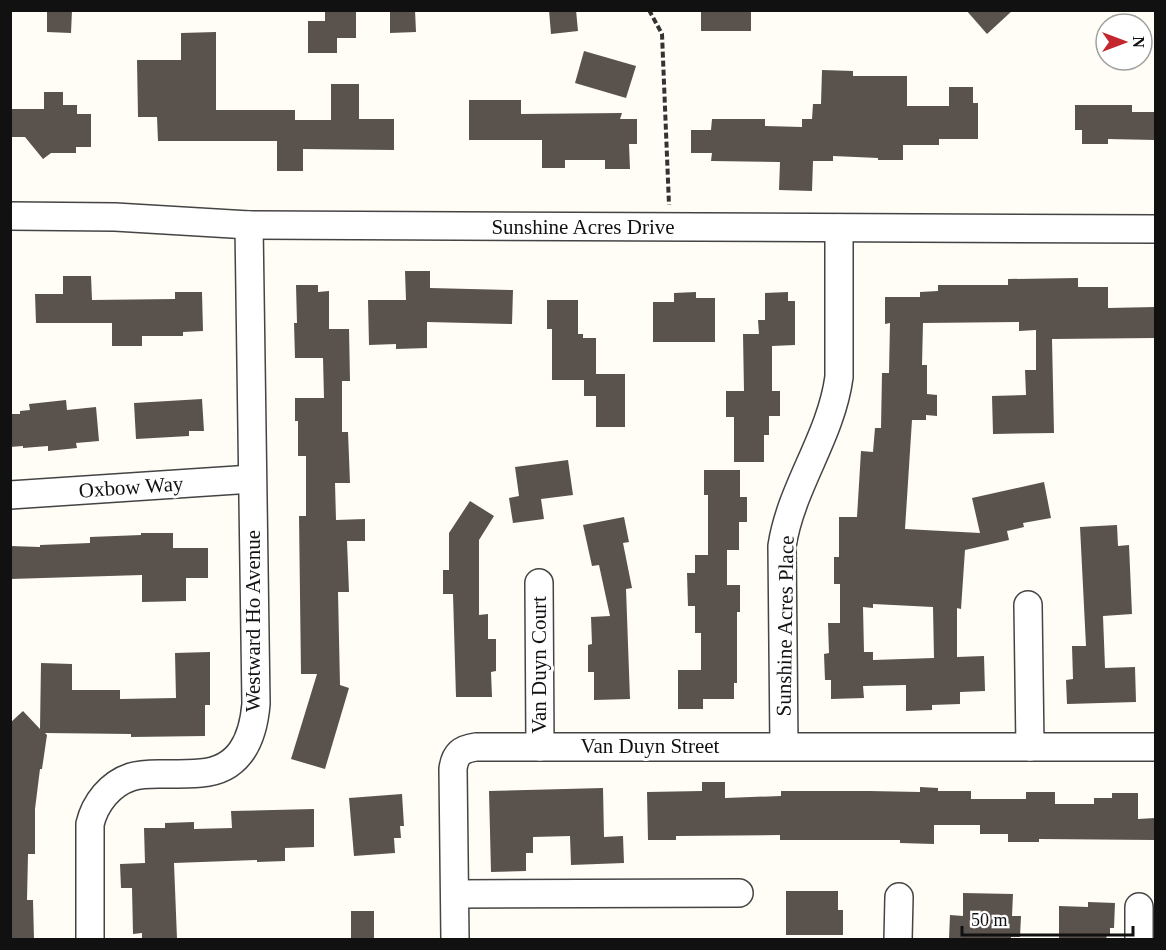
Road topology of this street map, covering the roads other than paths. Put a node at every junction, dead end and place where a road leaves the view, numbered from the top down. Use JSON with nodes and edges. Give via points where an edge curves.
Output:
{"nodes":[{"id":1,"x":10,"y":216,"type":"edge"},
{"id":2,"x":249,"y":225,"type":"junction"},
{"id":3,"x":839,"y":228,"type":"junction"},
{"id":4,"x":1155,"y":229,"type":"edge"},
{"id":5,"x":252,"y":479,"type":"junction"},
{"id":6,"x":10,"y":495,"type":"edge"},
{"id":7,"x":539,"y":584,"type":"dead end"},
{"id":8,"x":1028,"y":605,"type":"dead end"},
{"id":9,"x":784,"y":746,"type":"junction"},
{"id":10,"x":540,"y":747,"type":"junction"},
{"id":11,"x":1030,"y":747,"type":"junction"},
{"id":12,"x":1155,"y":747,"type":"edge"},
{"id":13,"x":739,"y":893,"type":"dead end"},
{"id":14,"x":455,"y":894,"type":"junction"},
{"id":15,"x":899,"y":897,"type":"dead end"},
{"id":16,"x":1139,"y":907,"type":"dead end"},
{"id":17,"x":90,"y":939,"type":"edge"},
{"id":18,"x":455,"y":939,"type":"edge"},
{"id":19,"x":898,"y":939,"type":"edge"},
{"id":20,"x":1139,"y":939,"type":"edge"}],
"edges":[{"from":1,"to":2,"type":"street","name":"Sunshine Acres Drive"},
{"from":2,"to":3,"type":"street","name":"Sunshine Acres Drive"},
{"from":2,"to":5,"type":"street","name":"Westward Ho Avenue"},
{"from":3,"to":4,"type":"street","name":"Sunshine Acres Drive"},
{"from":3,"to":9,"type":"street","name":"Sunshine Acres Place","via":[[837,389],[832,411],[787,522],[782,546]]},
{"from":5,"to":6,"type":"street","name":"Oxbow Way"},
{"from":5,"to":17,"type":"street","name":"Westward Ho Avenue","via":[[256,704],[249,737],[240,754],[223,767],[202,773],[143,774],[120,782],[100,800],[90,824]]},
{"from":7,"to":10,"type":"street","name":"Van Duyn Court"},
{"from":8,"to":11,"type":"street"},
{"from":9,"to":10,"type":"street","name":"Van Duyn Street"},
{"from":9,"to":11,"type":"street","name":"Van Duyn Street"},
{"from":10,"to":14,"type":"street","name":"Van Duyn Street","via":[[467,748],[454,760]]},
{"from":11,"to":12,"type":"street","name":"Van Duyn Street"},
{"from":13,"to":14,"type":"street"},
{"from":14,"to":18,"type":"street","name":"Van Duyn Street"},
{"from":15,"to":19,"type":"street"},
{"from":16,"to":20,"type":"street"}]}
